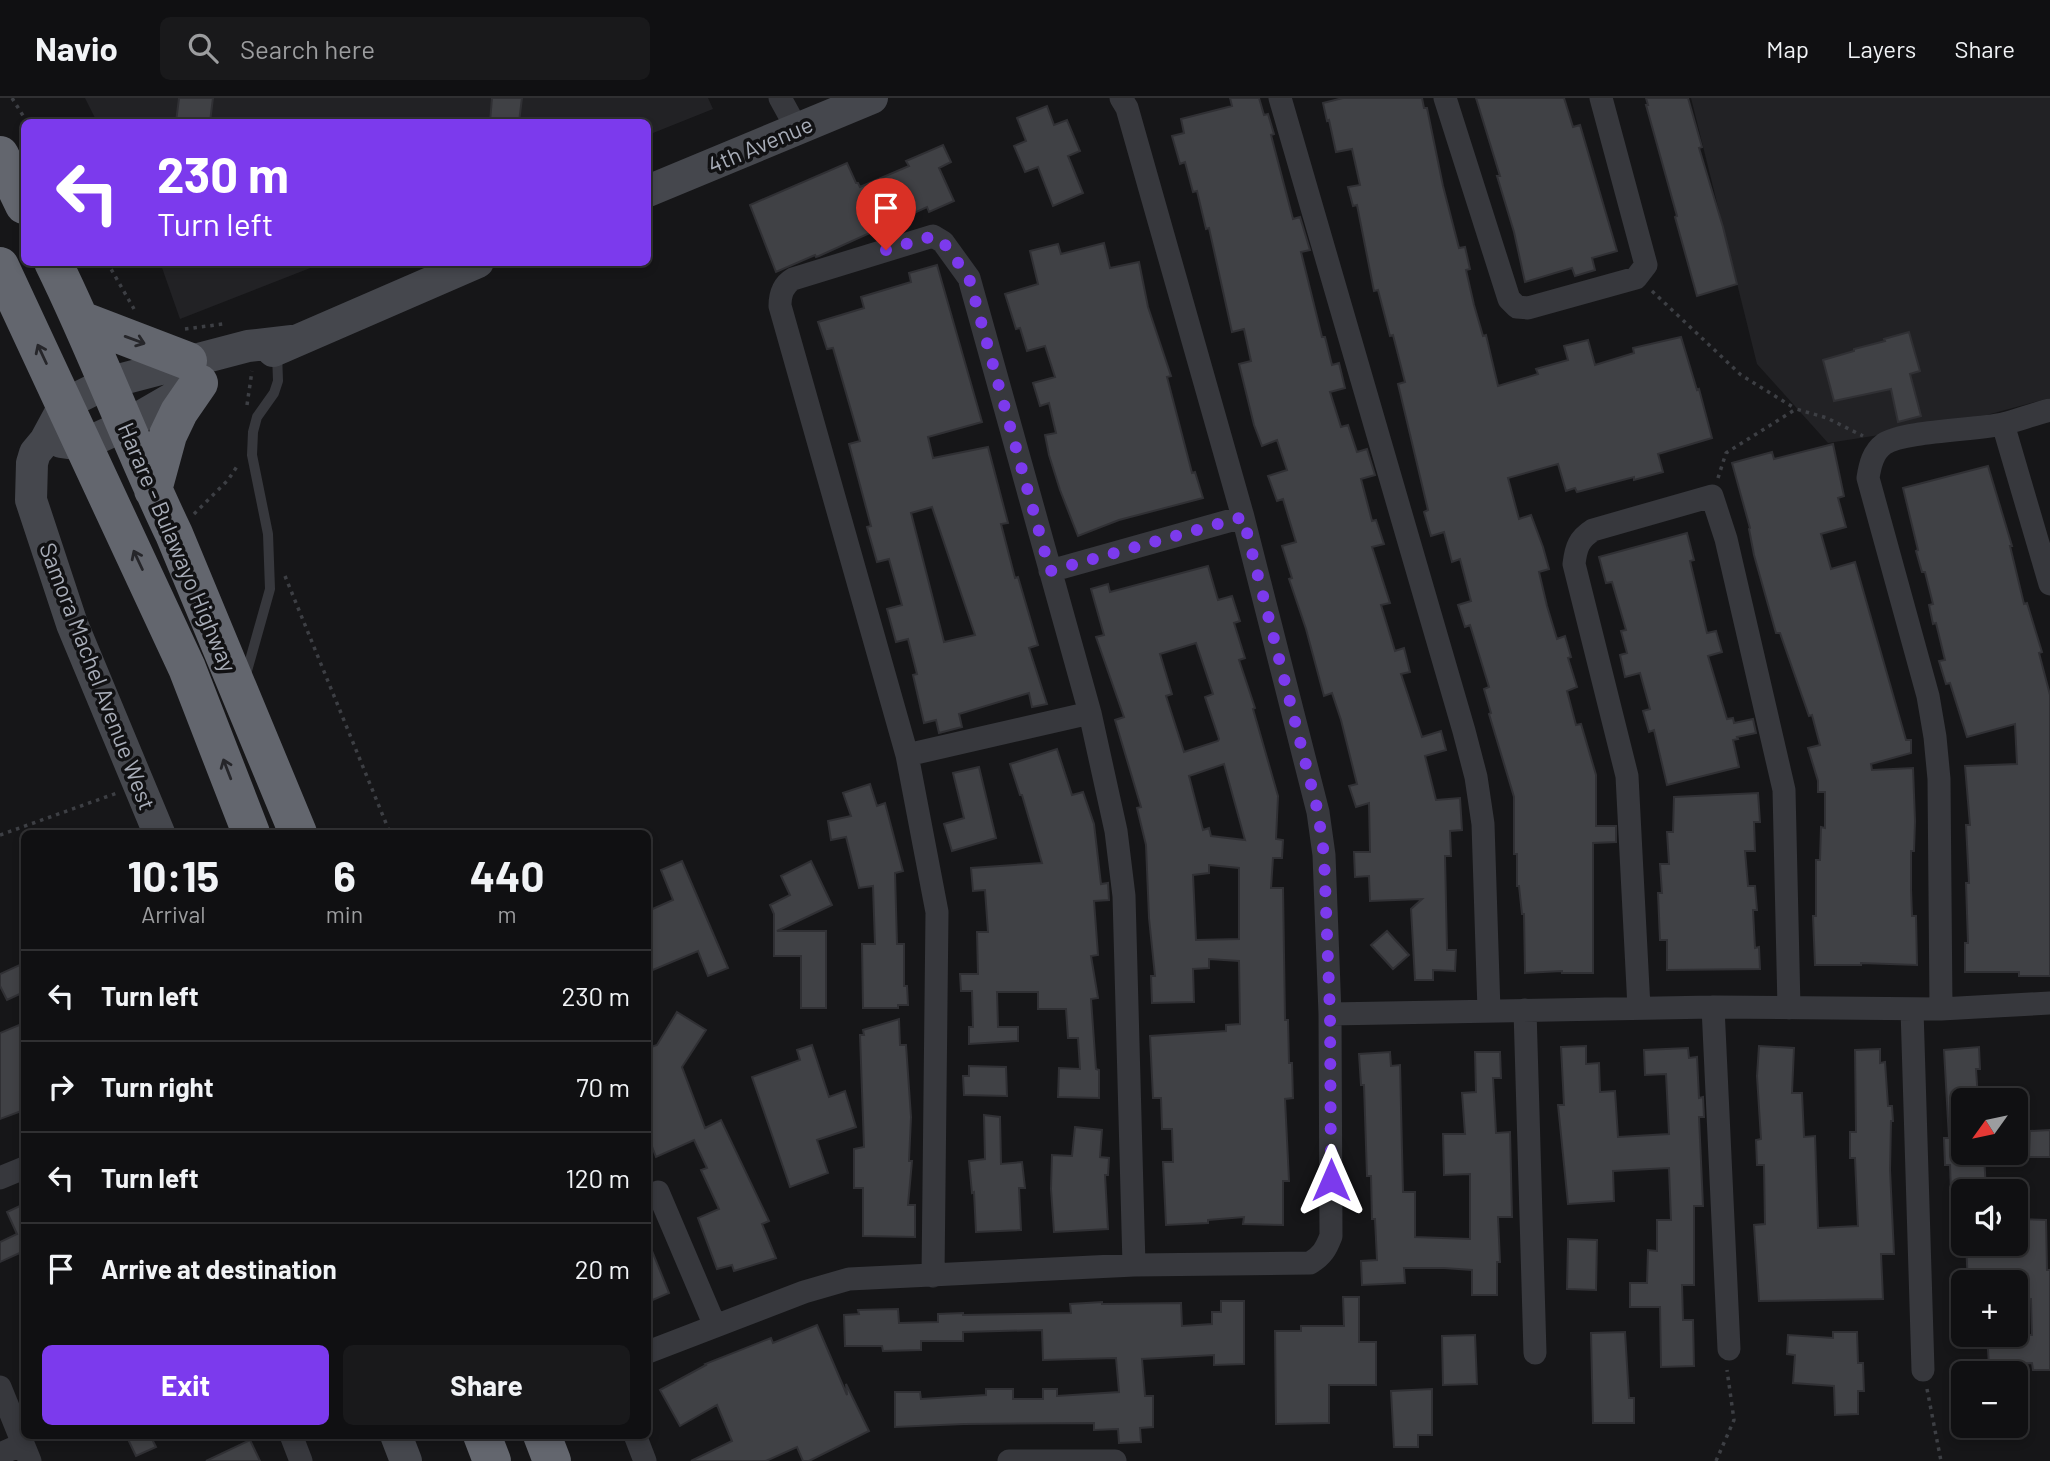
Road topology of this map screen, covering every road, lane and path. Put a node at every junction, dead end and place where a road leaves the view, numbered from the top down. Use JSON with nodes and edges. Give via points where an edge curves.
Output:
{"nodes":[{"id":1,"x":12,"y":98,"type":"edge"},
{"id":2,"x":780,"y":98,"type":"edge"},
{"id":3,"x":872,"y":98,"type":"edge"},
{"id":4,"x":1280,"y":98,"type":"edge"},
{"id":5,"x":1445,"y":98,"type":"edge"},
{"id":6,"x":1601,"y":98,"type":"edge"},
{"id":7,"x":1132,"y":101,"type":"edge"},
{"id":8,"x":25,"y":119,"type":"edge"},
{"id":9,"x":797,"y":129,"type":"junction"},
{"id":10,"x":0,"y":155,"type":"edge"},
{"id":11,"x":651,"y":190,"type":"edge"},
{"id":12,"x":21,"y":199,"type":"edge"},
{"id":13,"x":0,"y":266,"type":"edge"},
{"id":14,"x":55,"y":266,"type":"edge"},
{"id":15,"x":109,"y":266,"type":"edge"},
{"id":16,"x":468,"y":266,"type":"edge"},
{"id":17,"x":1636,"y":278,"type":"junction"},
{"id":18,"x":135,"y":311,"type":"dead end"},
{"id":19,"x":81,"y":320,"type":"junction"},
{"id":20,"x":268,"y":349,"type":"junction"},
{"id":21,"x":190,"y":358,"type":"junction"},
{"id":22,"x":107,"y":383,"type":"junction"},
{"id":23,"x":65,"y":404,"type":"junction"},
{"id":24,"x":1796,"y":409,"type":"junction"},
{"id":25,"x":2050,"y":410,"type":"edge"},
{"id":26,"x":246,"y":412,"type":"dead end"},
{"id":27,"x":2003,"y":424,"type":"junction"},
{"id":28,"x":125,"y":425,"type":"junction"},
{"id":29,"x":64,"y":443,"type":"junction"},
{"id":30,"x":1885,"y":444,"type":"junction"},
{"id":31,"x":239,"y":463,"type":"dead end"},
{"id":32,"x":153,"y":491,"type":"junction"},
{"id":33,"x":1712,"y":496,"type":"junction"},
{"id":34,"x":1243,"y":517,"type":"junction"},
{"id":35,"x":174,"y":534,"type":"junction"},
{"id":36,"x":283,"y":571,"type":"dead end"},
{"id":37,"x":1050,"y":571,"type":"junction"},
{"id":38,"x":2050,"y":584,"type":"edge"},
{"id":39,"x":241,"y":695,"type":"junction"},
{"id":40,"x":1090,"y":713,"type":"junction"},
{"id":41,"x":907,"y":755,"type":"junction"},
{"id":42,"x":141,"y":785,"type":"junction"},
{"id":43,"x":158,"y":830,"type":"edge"},
{"id":44,"x":250,"y":830,"type":"edge"},
{"id":45,"x":297,"y":830,"type":"edge"},
{"id":46,"x":389,"y":830,"type":"edge"},
{"id":47,"x":0,"y":835,"type":"edge"},
{"id":48,"x":2050,"y":1003,"type":"edge"},
{"id":49,"x":1713,"y":1007,"type":"junction"},
{"id":50,"x":1639,"y":1008,"type":"junction"},
{"id":51,"x":1789,"y":1008,"type":"junction"},
{"id":52,"x":1912,"y":1009,"type":"junction"},
{"id":53,"x":1941,"y":1009,"type":"junction"},
{"id":54,"x":1525,"y":1010,"type":"junction"},
{"id":55,"x":1489,"y":1011,"type":"junction"},
{"id":56,"x":1330,"y":1014,"type":"junction"},
{"id":57,"x":21,"y":1169,"type":"edge"},
{"id":58,"x":0,"y":1178,"type":"edge"},
{"id":59,"x":657,"y":1192,"type":"dead end"},
{"id":60,"x":1134,"y":1265,"type":"junction"},
{"id":61,"x":933,"y":1276,"type":"junction"},
{"id":62,"x":715,"y":1326,"type":"junction"},
{"id":63,"x":1729,"y":1349,"type":"joint"},
{"id":64,"x":651,"y":1351,"type":"edge"},
{"id":65,"x":1535,"y":1353,"type":"dead end"},
{"id":66,"x":1923,"y":1370,"type":"joint"},
{"id":67,"x":0,"y":1387,"type":"edge"},
{"id":68,"x":21,"y":1438,"type":"edge"},
{"id":69,"x":293,"y":1439,"type":"edge"},
{"id":70,"x":398,"y":1439,"type":"edge"},
{"id":71,"x":484,"y":1439,"type":"edge"},
{"id":72,"x":544,"y":1439,"type":"edge"},
{"id":73,"x":637,"y":1439,"type":"edge"},
{"id":74,"x":27,"y":1452,"type":"edge"},
{"id":75,"x":0,"y":1454,"type":"edge"},
{"id":76,"x":301,"y":1461,"type":"edge"},
{"id":77,"x":406,"y":1461,"type":"edge"},
{"id":78,"x":492,"y":1461,"type":"edge"},
{"id":79,"x":552,"y":1461,"type":"edge"},
{"id":80,"x":645,"y":1461,"type":"edge"},
{"id":81,"x":1009,"y":1461,"type":"edge"},
{"id":82,"x":1115,"y":1461,"type":"edge"},
{"id":83,"x":1716,"y":1461,"type":"edge"},
{"id":84,"x":1941,"y":1461,"type":"edge"}],
"edges":[{"from":1,"to":8,"type":"path"},
{"from":2,"to":9,"type":"street"},
{"from":3,"to":9,"type":"street","name":"4th Avenue"},
{"from":4,"to":55,"type":"street","via":[[1476,777],[1483,824]]},
{"from":5,"to":17,"type":"street","via":[[1509,299],[1517,307],[1528,308]]},
{"from":6,"to":17,"type":"street","via":[[1646,265]]},
{"from":7,"to":34,"type":"street"},
{"from":9,"to":11,"type":"street","name":"4th Avenue"},
{"from":10,"to":12,"type":"highway"},
{"from":23,"to":13,"type":"highway","name":"Harare - Bulawayo Highway","one_way":true},
{"from":14,"to":19,"type":"highway","name":"Harare - Bulawayo Highway"},
{"from":15,"to":18,"type":"path"},
{"from":16,"to":20,"type":"street"},
{"from":17,"to":24,"type":"path","via":[[1741,374]]},
{"from":19,"to":21,"type":"highway","one_way":true},
{"from":19,"to":22,"type":"highway","name":"Harare - Bulawayo Highway"},
{"from":20,"to":21,"type":"street"},
{"from":20,"to":21,"type":"path","via":[[223,324]]},
{"from":20,"to":26,"type":"path"},
{"from":20,"to":39,"type":"lane","via":[[279,370],[278,381],[257,417],[252,455],[268,534],[270,589]]},
{"from":21,"to":22,"type":"street"},
{"from":21,"to":28,"type":"street"},
{"from":21,"to":32,"type":"highway","via":[[179,412]]},
{"from":22,"to":23,"type":"street"},
{"from":22,"to":28,"type":"highway","name":"Harare - Bulawayo Highway"},
{"from":23,"to":29,"type":"highway","name":"Harare - Bulawayo Highway"},
{"from":24,"to":30,"type":"path"},
{"from":24,"to":33,"type":"path","via":[[1726,453]]},
{"from":25,"to":27,"type":"street"},
{"from":27,"to":30,"type":"street"},
{"from":27,"to":38,"type":"street"},
{"from":28,"to":29,"type":"street"},
{"from":28,"to":32,"type":"highway","name":"Harare - Bulawayo Highway"},
{"from":29,"to":42,"type":"street","name":"Samora Machel Avenue West","via":[[35,453],[31,500],[72,624]]},
{"from":44,"to":29,"type":"highway","name":"Harare - Bulawayo Highway","one_way":true,"via":[[139,560]]},
{"from":30,"to":53,"type":"street","via":[[1873,456],[1868,478],[1935,737]]},
{"from":31,"to":35,"type":"path"},
{"from":32,"to":35,"type":"highway","name":"Harare - Bulawayo Highway"},
{"from":33,"to":50,"type":"street","via":[[1593,530],[1576,548],[1574,564],[1627,776]]},
{"from":33,"to":51,"type":"street","via":[[1726,538],[1784,790]]},
{"from":34,"to":37,"type":"street"},
{"from":34,"to":56,"type":"street","via":[[1318,812]]},
{"from":35,"to":39,"type":"highway","name":"Harare - Bulawayo Highway"},
{"from":36,"to":46,"type":"path"},
{"from":37,"to":40,"type":"street"},
{"from":37,"to":41,"type":"street","via":[[969,278],[943,242],[933,236],[787,283],[780,306]]},
{"from":39,"to":45,"type":"highway","name":"Harare - Bulawayo Highway"},
{"from":40,"to":41,"type":"street"},
{"from":40,"to":60,"type":"street","via":[[1116,831],[1124,897]]},
{"from":41,"to":61,"type":"street","via":[[937,912]]},
{"from":42,"to":43,"type":"street","name":"Samora Machel Avenue West"},
{"from":42,"to":47,"type":"path"},
{"from":48,"to":53,"type":"street"},
{"from":49,"to":50,"type":"street"},
{"from":49,"to":51,"type":"street"},
{"from":49,"to":63,"type":"street"},
{"from":50,"to":54,"type":"street"},
{"from":51,"to":52,"type":"street"},
{"from":52,"to":53,"type":"street"},
{"from":52,"to":66,"type":"street"},
{"from":54,"to":55,"type":"street"},
{"from":54,"to":65,"type":"street"},
{"from":55,"to":56,"type":"street"},
{"from":56,"to":60,"type":"street","via":[[1331,1236],[1320,1257],[1310,1263]]},
{"from":57,"to":58,"type":"street"},
{"from":59,"to":62,"type":"street"},
{"from":60,"to":61,"type":"street"},
{"from":61,"to":62,"type":"street","via":[[830,1283]]},
{"from":62,"to":64,"type":"street"},
{"from":63,"to":83,"type":"path","via":[[1734,1420]]},
{"from":66,"to":84,"type":"path"},
{"from":67,"to":68,"type":"street"},
{"from":69,"to":76,"type":"street"},
{"from":70,"to":77,"type":"street"},
{"from":71,"to":78,"type":"highway"},
{"from":72,"to":79,"type":"highway"},
{"from":73,"to":80,"type":"street"},
{"from":74,"to":75,"type":"street"},
{"from":81,"to":82,"type":"street"}]}
